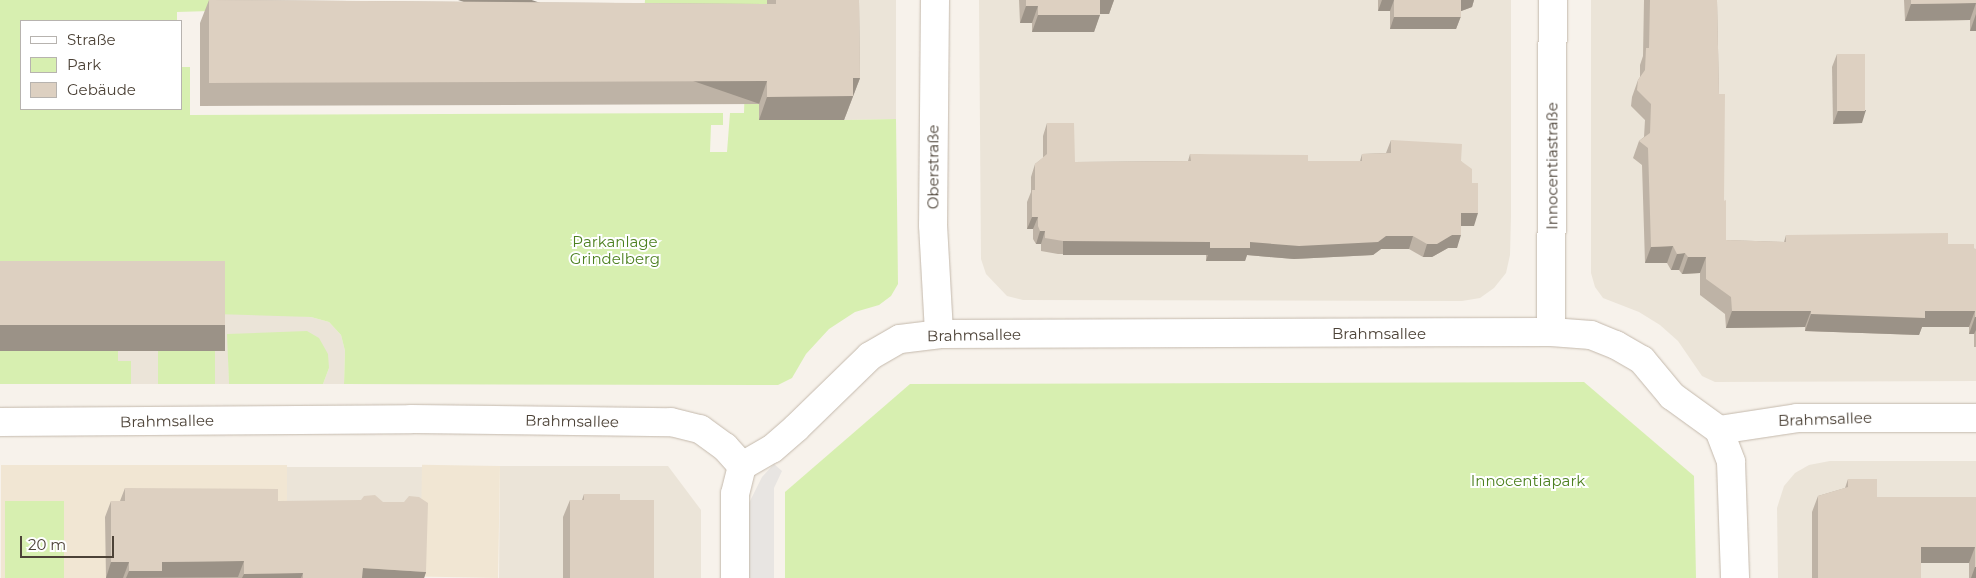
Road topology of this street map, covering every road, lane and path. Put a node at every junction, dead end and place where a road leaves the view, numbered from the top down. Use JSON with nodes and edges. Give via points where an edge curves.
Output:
{"nodes":[{"id":1,"x":935,"y":0,"type":"edge"},
{"id":2,"x":1553,"y":0,"type":"edge"},
{"id":3,"x":1551,"y":332,"type":"junction"},
{"id":4,"x":939,"y":334,"type":"junction"},
{"id":5,"x":1976,"y":418,"type":"edge"},
{"id":6,"x":0,"y":422,"type":"edge"},
{"id":7,"x":1719,"y":430,"type":"junction"},
{"id":8,"x":742,"y":466,"type":"junction"},
{"id":9,"x":735,"y":578,"type":"edge"},
{"id":10,"x":1735,"y":578,"type":"edge"}],
"edges":[{"from":1,"to":4,"type":"street","name":"Oberstraße","via":[[933,225]]},
{"from":2,"to":3,"type":"street","name":"Innocentiastraße"},
{"from":3,"to":4,"type":"street","name":"Brahmsallee"},
{"from":3,"to":7,"type":"street","name":"Brahmsallee","via":[[1591,335],[1616,344],[1642,360],[1672,396]]},
{"from":4,"to":8,"type":"street","name":"Brahmsallee","via":[[900,339],[870,356],[772,449]]},
{"from":5,"to":7,"type":"street","name":"Brahmsallee","via":[[1797,418]]},
{"from":6,"to":8,"type":"street","name":"Brahmsallee","via":[[411,418],[670,422],[700,429],[725,446]]},
{"from":7,"to":10,"type":"street","via":[[1731,462]]},
{"from":8,"to":9,"type":"street","via":[[735,494]]}]}
